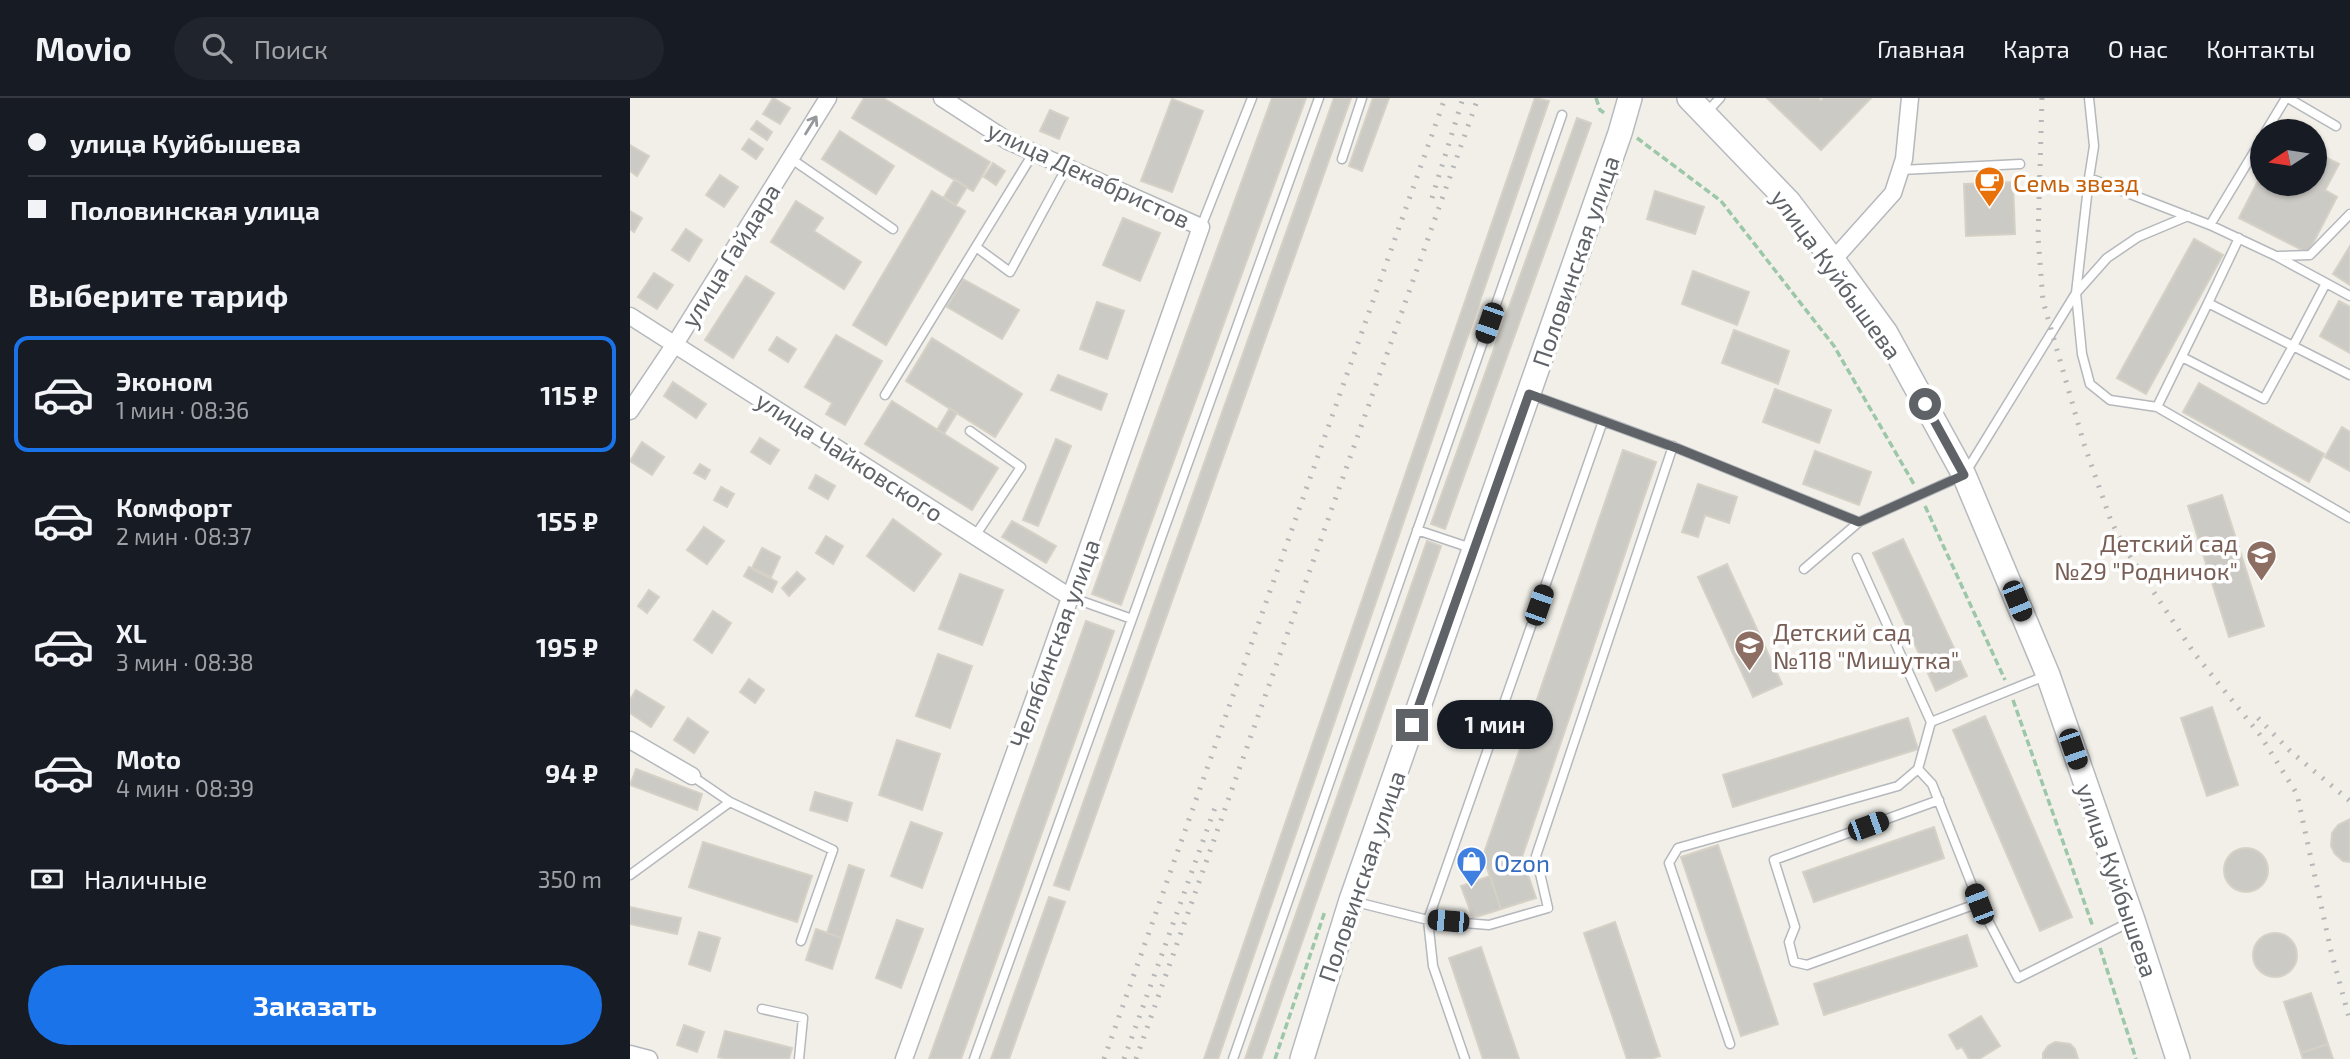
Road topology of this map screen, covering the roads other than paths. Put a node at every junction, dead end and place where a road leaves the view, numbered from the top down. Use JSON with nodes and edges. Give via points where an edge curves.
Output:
{"nodes":[{"id":1,"x":828,"y":98,"type":"edge"},
{"id":2,"x":942,"y":98,"type":"edge"},
{"id":3,"x":1252,"y":98,"type":"edge"},
{"id":4,"x":1319,"y":98,"type":"edge"},
{"id":5,"x":1362,"y":98,"type":"edge"},
{"id":6,"x":1630,"y":98,"type":"edge"},
{"id":7,"x":1910,"y":98,"type":"edge"},
{"id":8,"x":2089,"y":98,"type":"edge"},
{"id":9,"x":2287,"y":98,"type":"edge"},
{"id":10,"x":1705,"y":103,"type":"edge"},
{"id":11,"x":1562,"y":115,"type":"dead end"},
{"id":12,"x":2274,"y":119,"type":"edge"},
{"id":13,"x":2336,"y":126,"type":"dead end"},
{"id":14,"x":1034,"y":152,"type":"junction"},
{"id":15,"x":790,"y":158,"type":"junction"},
{"id":16,"x":1342,"y":159,"type":"dead end"},
{"id":17,"x":2250,"y":159,"type":"edge"},
{"id":18,"x":2020,"y":164,"type":"dead end"},
{"id":19,"x":1067,"y":167,"type":"junction"},
{"id":20,"x":1901,"y":170,"type":"junction"},
{"id":21,"x":2089,"y":178,"type":"junction"},
{"id":22,"x":2350,"y":214,"type":"edge"},
{"id":23,"x":2188,"y":216,"type":"junction"},
{"id":24,"x":2210,"y":225,"type":"junction"},
{"id":25,"x":1201,"y":227,"type":"junction"},
{"id":26,"x":893,"y":229,"type":"dead end"},
{"id":27,"x":2239,"y":238,"type":"junction"},
{"id":28,"x":976,"y":247,"type":"junction"},
{"id":29,"x":2276,"y":256,"type":"junction"},
{"id":30,"x":1833,"y":260,"type":"junction"},
{"id":31,"x":2326,"y":283,"type":"junction"},
{"id":32,"x":2076,"y":293,"type":"junction"},
{"id":33,"x":2350,"y":296,"type":"edge"},
{"id":34,"x":2208,"y":303,"type":"junction"},
{"id":35,"x":630,"y":316,"type":"edge"},
{"id":36,"x":675,"y":344,"type":"junction"},
{"id":37,"x":2292,"y":346,"type":"junction"},
{"id":38,"x":2182,"y":357,"type":"junction"},
{"id":39,"x":2350,"y":375,"type":"edge"},
{"id":40,"x":1529,"y":394,"type":"junction"},
{"id":41,"x":885,"y":395,"type":"dead end"},
{"id":42,"x":2157,"y":407,"type":"junction"},
{"id":43,"x":630,"y":411,"type":"edge"},
{"id":44,"x":1603,"y":421,"type":"junction"},
{"id":45,"x":970,"y":431,"type":"dead end"},
{"id":46,"x":1673,"y":446,"type":"junction"},
{"id":47,"x":1964,"y":475,"type":"junction"},
{"id":48,"x":2350,"y":518,"type":"edge"},
{"id":49,"x":1859,"y":522,"type":"junction"},
{"id":50,"x":1417,"y":530,"type":"junction"},
{"id":51,"x":975,"y":536,"type":"junction"},
{"id":52,"x":1474,"y":550,"type":"junction"},
{"id":53,"x":1857,"y":558,"type":"dead end"},
{"id":54,"x":1804,"y":569,"type":"dead end"},
{"id":55,"x":1070,"y":597,"type":"junction"},
{"id":56,"x":1132,"y":619,"type":"junction"},
{"id":57,"x":2048,"y":675,"type":"junction"},
{"id":58,"x":1931,"y":722,"type":"junction"},
{"id":59,"x":630,"y":740,"type":"edge"},
{"id":60,"x":1918,"y":769,"type":"junction"},
{"id":61,"x":691,"y":776,"type":"joint"},
{"id":62,"x":1939,"y":800,"type":"junction"},
{"id":63,"x":730,"y":802,"type":"junction"},
{"id":64,"x":630,"y":875,"type":"edge"},
{"id":65,"x":1351,"y":900,"type":"junction"},
{"id":66,"x":1979,"y":904,"type":"junction"},
{"id":67,"x":1428,"y":919,"type":"junction"},
{"id":68,"x":2133,"y":920,"type":"junction"},
{"id":69,"x":801,"y":941,"type":"dead end"},
{"id":70,"x":762,"y":1009,"type":"dead end"},
{"id":71,"x":1730,"y":1044,"type":"dead end"},
{"id":72,"x":630,"y":1054,"type":"edge"},
{"id":73,"x":649,"y":1059,"type":"edge"},
{"id":74,"x":799,"y":1059,"type":"edge"},
{"id":75,"x":904,"y":1059,"type":"edge"},
{"id":76,"x":974,"y":1059,"type":"edge"},
{"id":77,"x":1233,"y":1059,"type":"edge"},
{"id":78,"x":1302,"y":1059,"type":"edge"},
{"id":79,"x":1465,"y":1059,"type":"edge"},
{"id":80,"x":2178,"y":1059,"type":"edge"}],
"edges":[{"from":15,"to":1,"type":"street","name":"улица Гайдара","one_way":true},
{"from":2,"to":14,"type":"street","name":"улица Декабристов","via":[[1008,141]]},
{"from":3,"to":25,"type":"lane"},
{"from":4,"to":56,"type":"lane"},
{"from":5,"to":16,"type":"lane"},
{"from":6,"to":40,"type":"main road","name":"Половинская улица"},
{"from":7,"to":20,"type":"street"},
{"from":8,"to":21,"type":"lane","via":[[2094,146]]},
{"from":9,"to":12,"type":"lane"},
{"from":9,"to":13,"type":"lane"},
{"from":10,"to":30,"type":"main road","name":"улица Куйбышева"},
{"from":11,"to":50,"type":"lane"},
{"from":14,"to":19,"type":"street","name":"улица Декабристов"},
{"from":14,"to":28,"type":"lane"},
{"from":15,"to":26,"type":"lane"},
{"from":15,"to":36,"type":"street","name":"улица Гайдара"},
{"from":17,"to":24,"type":"lane"},
{"from":18,"to":20,"type":"lane"},
{"from":19,"to":25,"type":"street","name":"улица Декабристов"},
{"from":19,"to":28,"type":"lane","via":[[1010,272]]},
{"from":20,"to":30,"type":"street","via":[[1893,193]]},
{"from":21,"to":23,"type":"lane"},
{"from":21,"to":32,"type":"lane"},
{"from":22,"to":29,"type":"lane","via":[[2310,255]]},
{"from":23,"to":24,"type":"lane"},
{"from":23,"to":32,"type":"lane","via":[[2138,237],[2107,258]]},
{"from":24,"to":27,"type":"lane"},
{"from":25,"to":55,"type":"street","name":"Челябинская улица"},
{"from":27,"to":29,"type":"lane"},
{"from":27,"to":34,"type":"lane"},
{"from":28,"to":41,"type":"lane"},
{"from":29,"to":31,"type":"lane"},
{"from":30,"to":47,"type":"main road","name":"улица Куйбышева","via":[[1886,333]]},
{"from":31,"to":33,"type":"lane"},
{"from":31,"to":37,"type":"lane"},
{"from":32,"to":42,"type":"lane","via":[[2081,354],[2090,384],[2110,400]]},
{"from":32,"to":47,"type":"lane"},
{"from":34,"to":37,"type":"lane"},
{"from":34,"to":38,"type":"lane"},
{"from":35,"to":36,"type":"street","name":"улица Чайковского"},
{"from":36,"to":43,"type":"street","name":"улица Гайдара"},
{"from":36,"to":51,"type":"street","name":"улица Чайковского"},
{"from":37,"to":38,"type":"lane","via":[[2264,399]]},
{"from":37,"to":39,"type":"lane"},
{"from":38,"to":42,"type":"lane"},
{"from":40,"to":44,"type":"lane"},
{"from":40,"to":52,"type":"main road","name":"Половинская улица"},
{"from":42,"to":48,"type":"lane"},
{"from":44,"to":46,"type":"lane"},
{"from":44,"to":67,"type":"lane"},
{"from":45,"to":51,"type":"lane","via":[[1021,467]]},
{"from":46,"to":49,"type":"lane"},
{"from":46,"to":67,"type":"lane","via":[[1536,856],[1548,908],[1489,925]]},
{"from":47,"to":49,"type":"lane"},
{"from":47,"to":57,"type":"main road","name":"улица Куйбышева"},
{"from":49,"to":54,"type":"lane"},
{"from":50,"to":52,"type":"lane"},
{"from":50,"to":77,"type":"lane"},
{"from":51,"to":55,"type":"street","name":"улица Чайковского"},
{"from":52,"to":65,"type":"main road","name":"Половинская улица"},
{"from":53,"to":58,"type":"lane"},
{"from":55,"to":56,"type":"lane"},
{"from":55,"to":75,"type":"street","name":"Челябинская улица"},
{"from":56,"to":76,"type":"lane"},
{"from":57,"to":58,"type":"lane"},
{"from":57,"to":68,"type":"main road","name":"улица Куйбышева"},
{"from":58,"to":60,"type":"lane"},
{"from":59,"to":61,"type":"street"},
{"from":60,"to":62,"type":"lane"},
{"from":60,"to":71,"type":"lane","via":[[1898,786],[1678,848],[1669,863]]},
{"from":61,"to":63,"type":"lane"},
{"from":62,"to":66,"type":"lane"},
{"from":62,"to":66,"type":"lane","via":[[1774,860],[1795,927],[1789,942],[1794,962],[1807,965]]},
{"from":63,"to":64,"type":"lane"},
{"from":63,"to":69,"type":"lane","via":[[833,850]]},
{"from":65,"to":67,"type":"lane"},
{"from":65,"to":78,"type":"main road","name":"Половинская улица"},
{"from":66,"to":68,"type":"lane","via":[[2018,978]]},
{"from":67,"to":79,"type":"lane","via":[[1433,966]]},
{"from":68,"to":80,"type":"main road","name":"улица Куйбышева"},
{"from":70,"to":74,"type":"lane","via":[[803,1018]]},
{"from":72,"to":73,"type":"street"}]}
